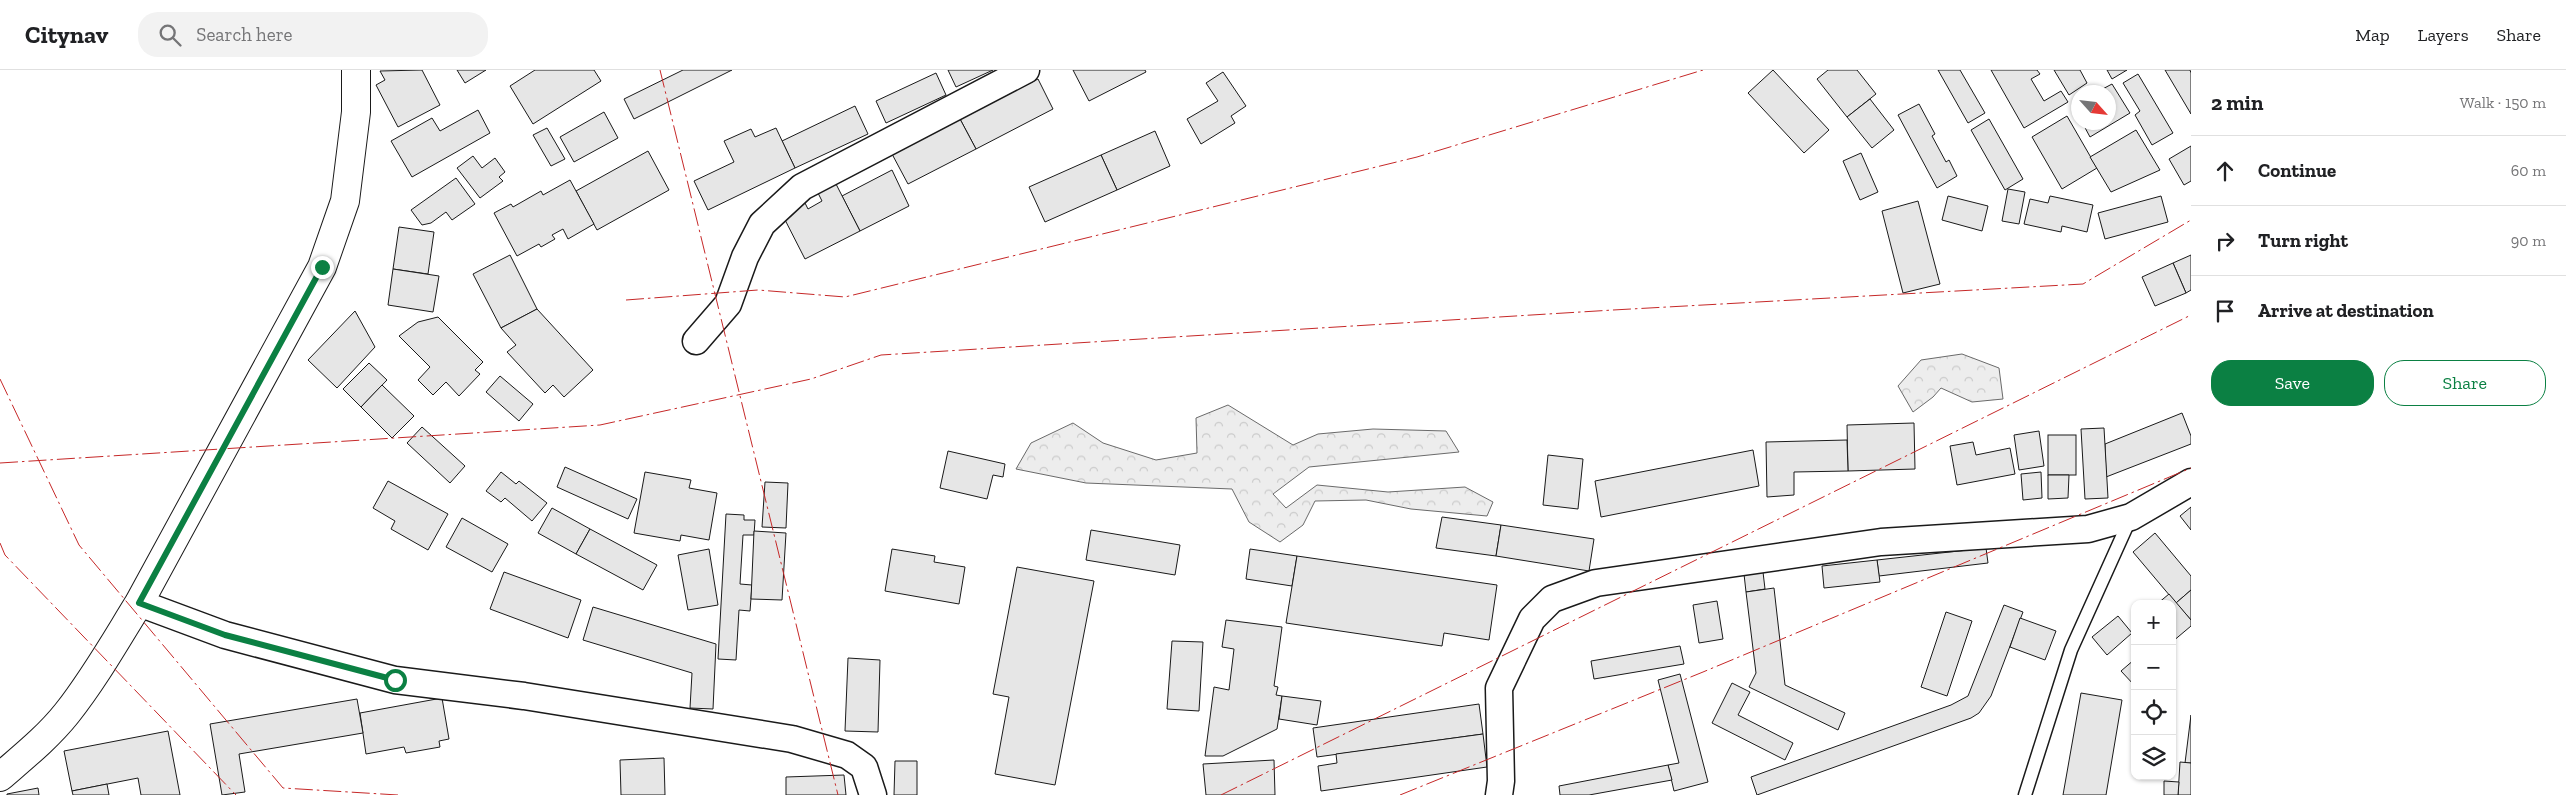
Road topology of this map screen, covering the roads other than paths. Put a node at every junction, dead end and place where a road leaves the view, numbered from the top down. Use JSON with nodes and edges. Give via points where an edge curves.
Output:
{"nodes":[{"id":1,"x":356,"y":70,"type":"edge"},
{"id":2,"x":1026,"y":70,"type":"edge"},
{"id":3,"x":696,"y":341,"type":"dead end"},
{"id":4,"x":2191,"y":482,"type":"edge"},
{"id":5,"x":2131,"y":517,"type":"junction"},
{"id":6,"x":139,"y":603,"type":"junction"},
{"id":7,"x":0,"y":777,"type":"edge"},
{"id":8,"x":873,"y":795,"type":"edge"},
{"id":9,"x":1499,"y":795,"type":"edge"},
{"id":10,"x":2025,"y":795,"type":"edge"}],
"edges":[{"from":1,"to":6,"type":"street","via":[[356,112],[345,202],[322,267]]},
{"from":2,"to":3,"type":"street","via":[[802,187],[762,224],[745,257],[728,304]]},
{"from":4,"to":5,"type":"street"},
{"from":5,"to":9,"type":"street","via":[[2088,529],[1862,545],[1596,584],[1552,599],[1532,619],[1499,688]]},
{"from":5,"to":10,"type":"lane","via":[[2071,650]]},
{"from":6,"to":7,"type":"street","via":[[66,714],[34,749]]},
{"from":6,"to":8,"type":"street","via":[[225,635],[395,680],[524,696],[792,739],[847,755],[864,767]]}]}
